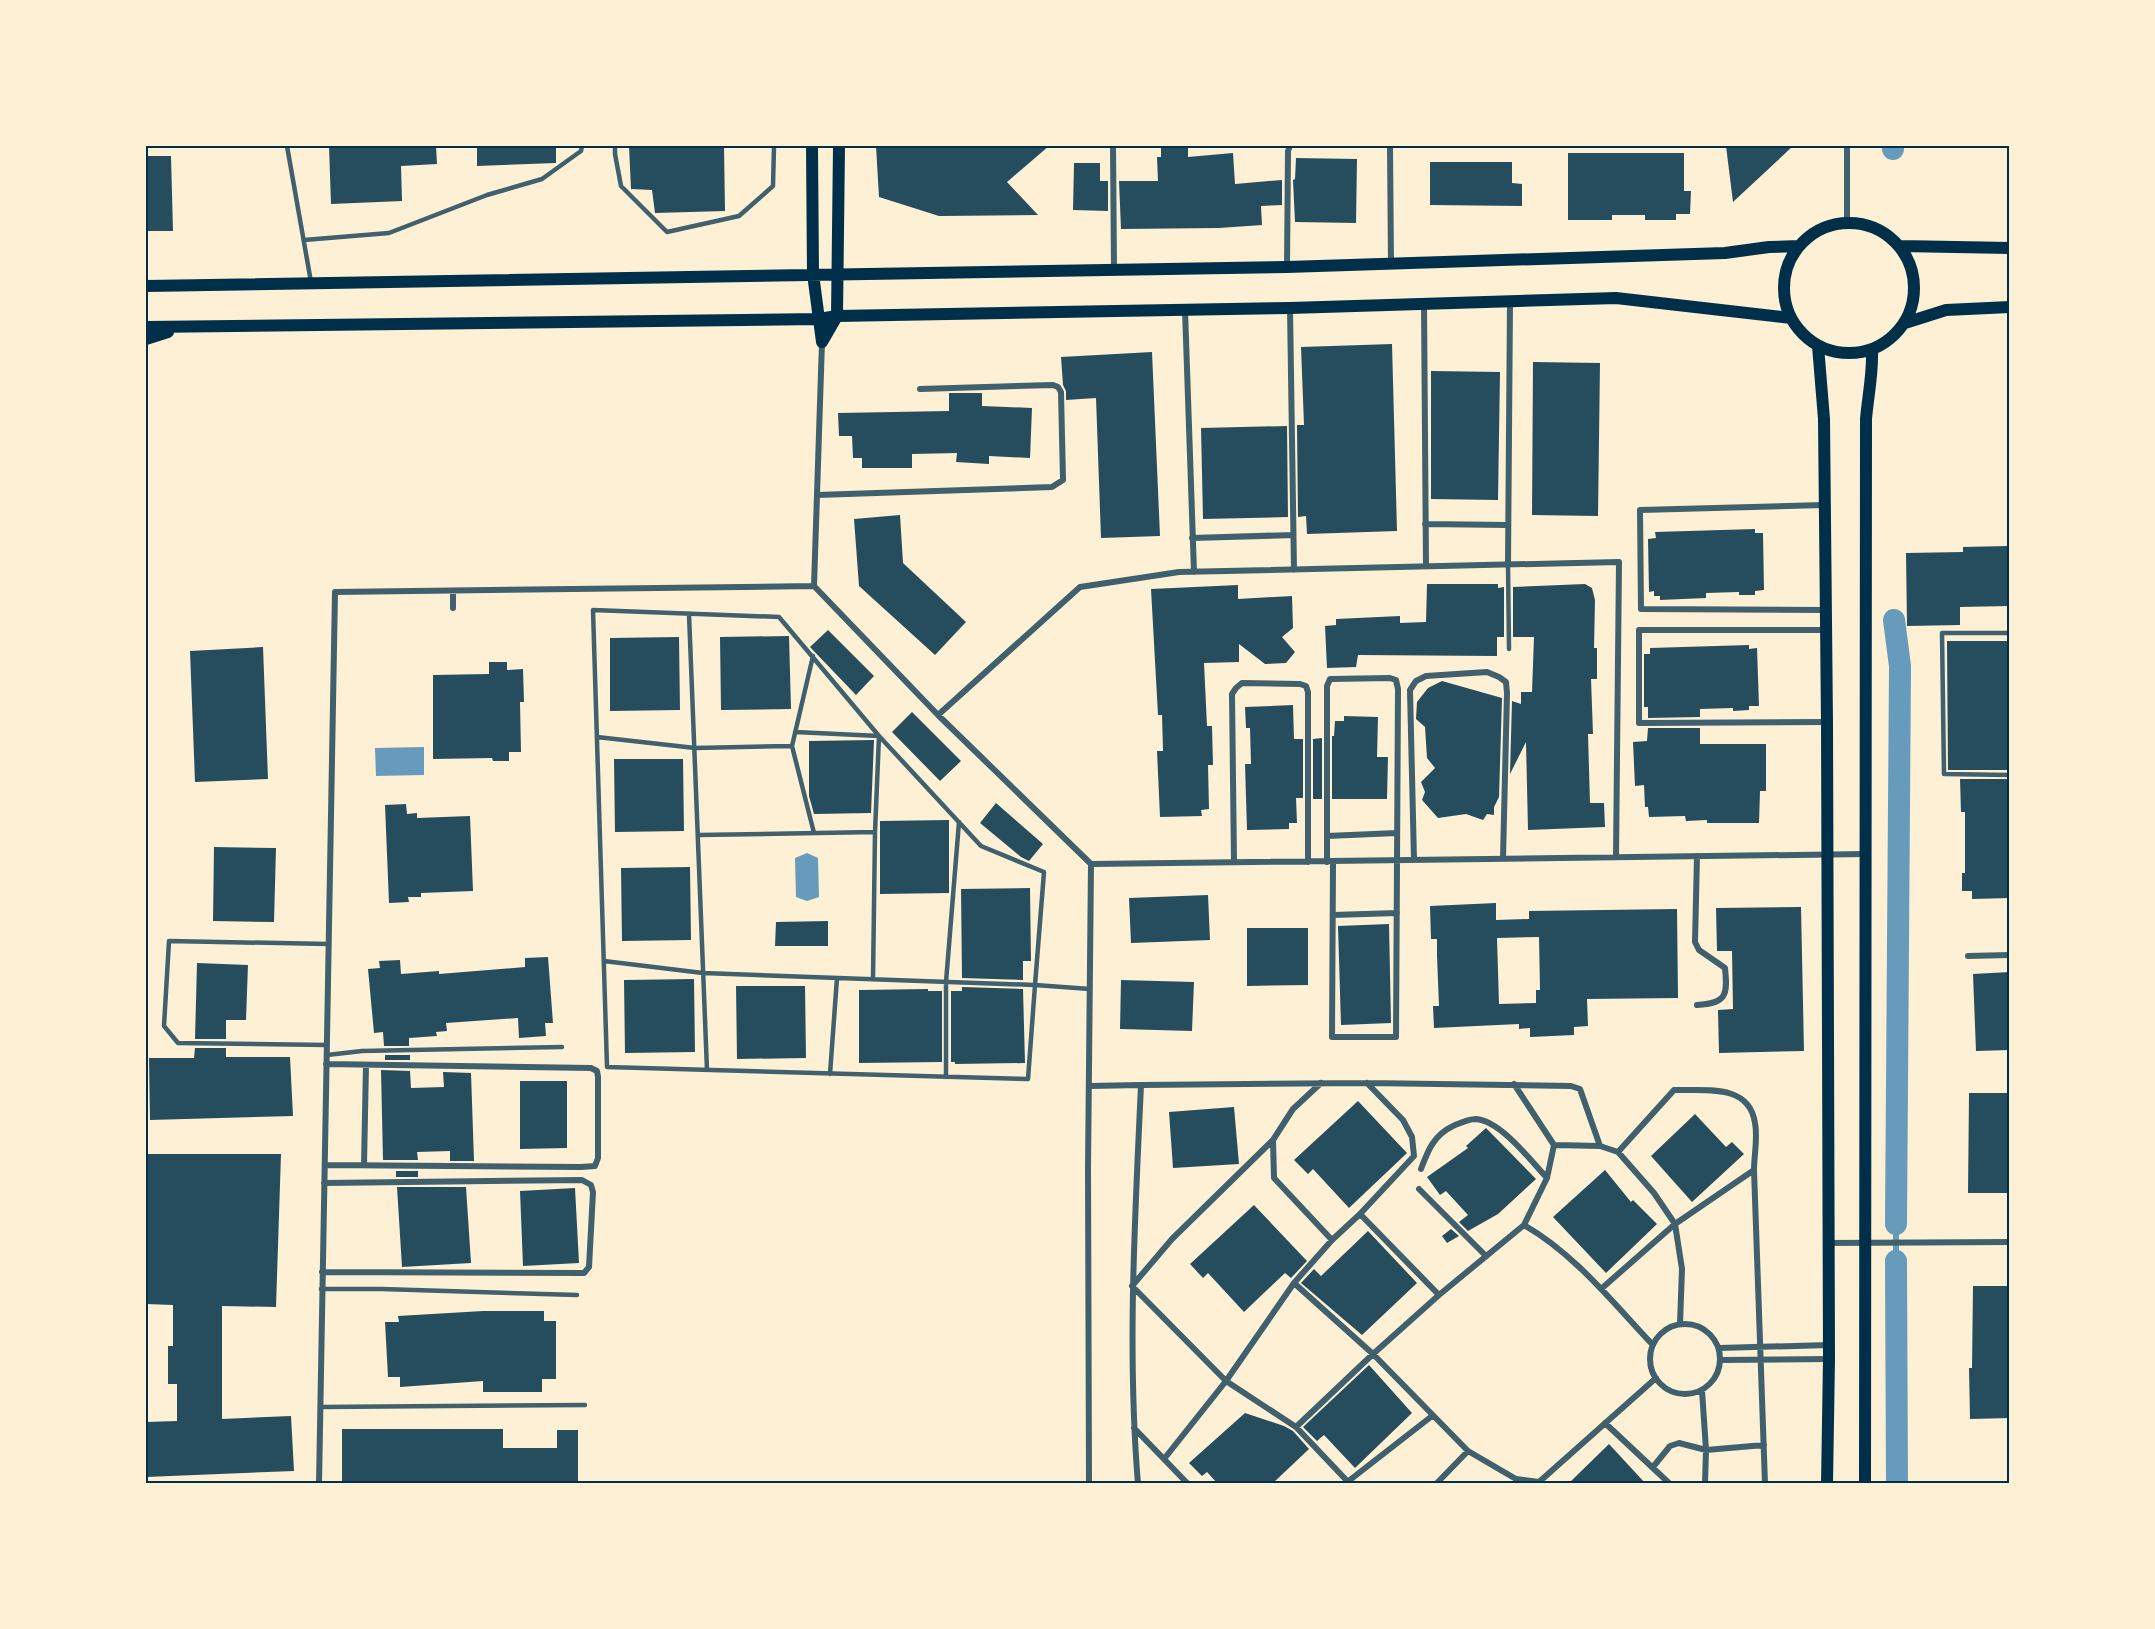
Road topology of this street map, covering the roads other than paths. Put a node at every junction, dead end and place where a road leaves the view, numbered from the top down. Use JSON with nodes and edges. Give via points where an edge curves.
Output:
{"nodes":[{"id":1,"x":287,"y":146,"type":"edge"},
{"id":2,"x":582,"y":146,"type":"edge"},
{"id":3,"x":615,"y":146,"type":"edge"},
{"id":4,"x":774,"y":146,"type":"edge"},
{"id":5,"x":812,"y":146,"type":"edge"},
{"id":6,"x":839,"y":146,"type":"edge"},
{"id":7,"x":1113,"y":146,"type":"edge"},
{"id":8,"x":1290,"y":146,"type":"edge"},
{"id":9,"x":1390,"y":146,"type":"edge"},
{"id":10,"x":1847,"y":146,"type":"edge"},
{"id":11,"x":1847,"y":223,"type":"junction"},
{"id":12,"x":304,"y":240,"type":"junction"},
{"id":13,"x":1799,"y":246,"type":"junction"},
{"id":14,"x":1900,"y":246,"type":"junction"},
{"id":15,"x":2010,"y":248,"type":"edge"},
{"id":16,"x":1391,"y":264,"type":"junction"},
{"id":17,"x":1287,"y":267,"type":"junction"},
{"id":18,"x":1114,"y":269,"type":"junction"},
{"id":19,"x":813,"y":274,"type":"junction"},
{"id":20,"x":839,"y":274,"type":"junction"},
{"id":21,"x":311,"y":284,"type":"junction"},
{"id":22,"x":146,"y":286,"type":"edge"},
{"id":23,"x":1510,"y":300,"type":"junction"},
{"id":24,"x":1424,"y":303,"type":"junction"},
{"id":25,"x":2010,"y":307,"type":"edge"},
{"id":26,"x":1290,"y":308,"type":"junction"},
{"id":27,"x":1185,"y":310,"type":"junction"},
{"id":28,"x":837,"y":316,"type":"junction"},
{"id":29,"x":1791,"y":318,"type":"junction"},
{"id":30,"x":819,"y":320,"type":"junction"},
{"id":31,"x":1905,"y":323,"type":"junction"},
{"id":32,"x":146,"y":327,"type":"edge"},
{"id":33,"x":199,"y":327,"type":"junction"},
{"id":34,"x":146,"y":339,"type":"edge"},
{"id":35,"x":822,"y":342,"type":"junction"},
{"id":36,"x":1818,"y":346,"type":"junction"},
{"id":37,"x":1872,"y":350,"type":"junction"},
{"id":38,"x":920,"y":389,"type":"dead end"},
{"id":39,"x":817,"y":495,"type":"junction"},
{"id":40,"x":1825,"y":505,"type":"junction"},
{"id":41,"x":1425,"y":524,"type":"junction"},
{"id":42,"x":1508,"y":525,"type":"junction"},
{"id":43,"x":1293,"y":535,"type":"junction"},
{"id":44,"x":1192,"y":538,"type":"junction"},
{"id":45,"x":1508,"y":564,"type":"junction"},
{"id":46,"x":1426,"y":566,"type":"junction"},
{"id":47,"x":1294,"y":570,"type":"junction"},
{"id":48,"x":1194,"y":572,"type":"junction"},
{"id":49,"x":814,"y":586,"type":"junction"},
{"id":50,"x":453,"y":591,"type":"junction"},
{"id":51,"x":453,"y":608,"type":"dead end"},
{"id":52,"x":1826,"y":610,"type":"junction"},
{"id":53,"x":689,"y":614,"type":"junction"},
{"id":54,"x":1826,"y":630,"type":"junction"},
{"id":55,"x":2010,"y":633,"type":"edge"},
{"id":56,"x":1509,"y":650,"type":"dead end"},
{"id":57,"x":813,"y":656,"type":"junction"},
{"id":58,"x":939,"y":715,"type":"junction"},
{"id":59,"x":1827,"y":722,"type":"junction"},
{"id":60,"x":795,"y":732,"type":"junction"},
{"id":61,"x":879,"y":736,"type":"junction"},
{"id":62,"x":597,"y":737,"type":"junction"},
{"id":63,"x":792,"y":746,"type":"junction"},
{"id":64,"x":695,"y":748,"type":"junction"},
{"id":65,"x":2010,"y":775,"type":"edge"},
{"id":66,"x":959,"y":822,"type":"junction"},
{"id":67,"x":874,"y":832,"type":"junction"},
{"id":68,"x":814,"y":833,"type":"junction"},
{"id":69,"x":1397,"y":833,"type":"junction"},
{"id":70,"x":698,"y":835,"type":"junction"},
{"id":71,"x":1327,"y":836,"type":"junction"},
{"id":72,"x":1866,"y":854,"type":"junction"},
{"id":73,"x":1828,"y":855,"type":"junction"},
{"id":74,"x":1697,"y":856,"type":"junction"},
{"id":75,"x":1616,"y":857,"type":"junction"},
{"id":76,"x":1503,"y":858,"type":"junction"},
{"id":77,"x":1414,"y":860,"type":"junction"},
{"id":78,"x":1397,"y":861,"type":"junction"},
{"id":79,"x":1234,"y":862,"type":"junction"},
{"id":80,"x":1308,"y":862,"type":"junction"},
{"id":81,"x":1330,"y":862,"type":"junction"},
{"id":82,"x":1090,"y":864,"type":"junction"},
{"id":83,"x":1397,"y":913,"type":"junction"},
{"id":84,"x":1333,"y":915,"type":"junction"},
{"id":85,"x":329,"y":944,"type":"junction"},
{"id":86,"x":2010,"y":955,"type":"edge"},
{"id":87,"x":1968,"y":956,"type":"dead end"},
{"id":88,"x":604,"y":962,"type":"junction"},
{"id":89,"x":704,"y":973,"type":"junction"},
{"id":90,"x":837,"y":978,"type":"junction"},
{"id":91,"x":873,"y":979,"type":"junction"},
{"id":92,"x":946,"y":982,"type":"junction"},
{"id":93,"x":1035,"y":985,"type":"junction"},
{"id":94,"x":1089,"y":989,"type":"junction"},
{"id":95,"x":1697,"y":1005,"type":"dead end"},
{"id":96,"x":327,"y":1045,"type":"junction"},
{"id":97,"x":562,"y":1047,"type":"dead end"},
{"id":98,"x":327,"y":1054,"type":"junction"},
{"id":99,"x":326,"y":1065,"type":"junction"},
{"id":100,"x":366,"y":1065,"type":"junction"},
{"id":101,"x":707,"y":1070,"type":"junction"},
{"id":102,"x":830,"y":1074,"type":"junction"},
{"id":103,"x":946,"y":1077,"type":"junction"},
{"id":104,"x":1322,"y":1083,"type":"junction"},
{"id":105,"x":1367,"y":1083,"type":"junction"},
{"id":106,"x":1514,"y":1084,"type":"junction"},
{"id":107,"x":1141,"y":1085,"type":"junction"},
{"id":108,"x":1089,"y":1086,"type":"junction"},
{"id":109,"x":1273,"y":1140,"type":"junction"},
{"id":110,"x":1554,"y":1145,"type":"junction"},
{"id":111,"x":1600,"y":1146,"type":"junction"},
{"id":112,"x":1618,"y":1152,"type":"junction"},
{"id":113,"x":325,"y":1165,"type":"junction"},
{"id":114,"x":364,"y":1165,"type":"junction"},
{"id":115,"x":1421,"y":1169,"type":"dead end"},
{"id":116,"x":1754,"y":1170,"type":"junction"},
{"id":117,"x":1547,"y":1178,"type":"junction"},
{"id":118,"x":324,"y":1183,"type":"junction"},
{"id":119,"x":1419,"y":1188,"type":"dead end"},
{"id":120,"x":1360,"y":1214,"type":"junction"},
{"id":121,"x":1675,"y":1224,"type":"junction"},
{"id":122,"x":1524,"y":1225,"type":"junction"},
{"id":123,"x":1332,"y":1240,"type":"junction"},
{"id":124,"x":2010,"y":1242,"type":"edge"},
{"id":125,"x":1827,"y":1243,"type":"junction"},
{"id":126,"x":1865,"y":1243,"type":"junction"},
{"id":127,"x":1486,"y":1256,"type":"junction"},
{"id":128,"x":322,"y":1272,"type":"junction"},
{"id":129,"x":1294,"y":1283,"type":"junction"},
{"id":130,"x":1132,"y":1286,"type":"junction"},
{"id":131,"x":321,"y":1289,"type":"junction"},
{"id":132,"x":1601,"y":1289,"type":"junction"},
{"id":133,"x":577,"y":1295,"type":"dead end"},
{"id":134,"x":1439,"y":1295,"type":"junction"},
{"id":135,"x":1680,"y":1324,"type":"junction"},
{"id":136,"x":1653,"y":1345,"type":"junction"},
{"id":137,"x":1829,"y":1345,"type":"junction"},
{"id":138,"x":1760,"y":1346,"type":"junction"},
{"id":139,"x":1719,"y":1347,"type":"junction"},
{"id":140,"x":1373,"y":1354,"type":"junction"},
{"id":141,"x":1829,"y":1359,"type":"junction"},
{"id":142,"x":1720,"y":1360,"type":"junction"},
{"id":143,"x":1760,"y":1360,"type":"junction"},
{"id":144,"x":1656,"y":1378,"type":"junction"},
{"id":145,"x":1226,"y":1381,"type":"junction"},
{"id":146,"x":1702,"y":1390,"type":"junction"},
{"id":147,"x":585,"y":1405,"type":"dead end"},
{"id":148,"x":321,"y":1407,"type":"junction"},
{"id":149,"x":1432,"y":1416,"type":"junction"},
{"id":150,"x":1605,"y":1423,"type":"junction"},
{"id":151,"x":1134,"y":1427,"type":"junction"},
{"id":152,"x":1296,"y":1427,"type":"junction"},
{"id":153,"x":1764,"y":1445,"type":"junction"},
{"id":154,"x":1706,"y":1450,"type":"junction"},
{"id":155,"x":1468,"y":1451,"type":"junction"},
{"id":156,"x":1164,"y":1459,"type":"junction"},
{"id":157,"x":1653,"y":1467,"type":"junction"},
{"id":158,"x":1348,"y":1483,"type":"edge"},
{"id":159,"x":1526,"y":1483,"type":"edge"},
{"id":160,"x":319,"y":1484,"type":"edge"},
{"id":161,"x":1089,"y":1484,"type":"edge"},
{"id":162,"x":1138,"y":1484,"type":"edge"},
{"id":163,"x":1188,"y":1484,"type":"edge"},
{"id":164,"x":1436,"y":1484,"type":"edge"},
{"id":165,"x":1670,"y":1484,"type":"edge"},
{"id":166,"x":1705,"y":1484,"type":"edge"},
{"id":167,"x":1765,"y":1484,"type":"edge"},
{"id":168,"x":1827,"y":1484,"type":"edge"},
{"id":169,"x":1865,"y":1484,"type":"edge"}],
"edges":[{"from":1,"to":12,"type":"lane"},
{"from":2,"to":12,"type":"lane","via":[[581,151],[542,179],[487,195],[389,233]]},
{"from":3,"to":4,"type":"lane","via":[[621,186],[667,232],[739,216],[773,186]]},
{"from":5,"to":19,"type":"main road"},
{"from":6,"to":20,"type":"main road"},
{"from":7,"to":18,"type":"street"},
{"from":8,"to":17,"type":"street"},
{"from":9,"to":16,"type":"street"},
{"from":10,"to":11,"type":"street"},
{"from":11,"to":13,"type":"main road","via":[[1829,226]]},
{"from":11,"to":14,"type":"main road","via":[[1867,225]]},
{"from":12,"to":21,"type":"lane"},
{"from":13,"to":16,"type":"main road","via":[[1725,253]]},
{"from":13,"to":29,"type":"main road","via":[[1784,281]]},
{"from":14,"to":15,"type":"main road"},
{"from":14,"to":31,"type":"main road","via":[[1915,284],[1913,304]]},
{"from":16,"to":17,"type":"main road"},
{"from":17,"to":18,"type":"main road"},
{"from":18,"to":20,"type":"main road"},
{"from":19,"to":20,"type":"main road"},
{"from":19,"to":21,"type":"main road"},
{"from":19,"to":30,"type":"main road"},
{"from":20,"to":28,"type":"main road"},
{"from":21,"to":22,"type":"main road"},
{"from":23,"to":24,"type":"main road"},
{"from":23,"to":29,"type":"main road","via":[[1616,298]]},
{"from":23,"to":42,"type":"street"},
{"from":24,"to":26,"type":"main road"},
{"from":24,"to":41,"type":"street"},
{"from":25,"to":31,"type":"main road","via":[[1946,310]]},
{"from":26,"to":27,"type":"main road"},
{"from":26,"to":43,"type":"street"},
{"from":27,"to":28,"type":"main road"},
{"from":27,"to":44,"type":"street"},
{"from":28,"to":30,"type":"main road"},
{"from":28,"to":35,"type":"main road"},
{"from":29,"to":36,"type":"main road"},
{"from":30,"to":33,"type":"main road"},
{"from":30,"to":35,"type":"main road"},
{"from":31,"to":37,"type":"main road","via":[[1891,339]]},
{"from":32,"to":33,"type":"main road"},
{"from":33,"to":34,"type":"main road"},
{"from":35,"to":39,"type":"street"},
{"from":36,"to":37,"type":"main road","via":[[1835,352]]},
{"from":36,"to":40,"type":"main road"},
{"from":37,"to":72,"type":"main road","via":[[1866,419]]},
{"from":38,"to":39,"type":"street","via":[[1058,387],[1063,480],[1052,487]]},
{"from":39,"to":49,"type":"street"},
{"from":40,"to":52,"type":"main road"},
{"from":40,"to":52,"type":"street","via":[[1640,510],[1640,543],[1641,609]]},
{"from":41,"to":42,"type":"street"},
{"from":41,"to":46,"type":"street"},
{"from":42,"to":45,"type":"street"},
{"from":43,"to":44,"type":"street"},
{"from":43,"to":47,"type":"street"},
{"from":44,"to":48,"type":"street"},
{"from":45,"to":46,"type":"street"},
{"from":45,"to":56,"type":"lane"},
{"from":45,"to":75,"type":"street","via":[[1619,562]]},
{"from":46,"to":47,"type":"street"},
{"from":47,"to":48,"type":"street"},
{"from":48,"to":58,"type":"street","via":[[1080,587]]},
{"from":49,"to":50,"type":"street"},
{"from":49,"to":58,"type":"street"},
{"from":50,"to":51,"type":"street"},
{"from":50,"to":85,"type":"street","via":[[335,592]]},
{"from":52,"to":54,"type":"main road"},
{"from":53,"to":57,"type":"lane","via":[[779,617]]},
{"from":53,"to":62,"type":"lane","via":[[593,610]]},
{"from":53,"to":64,"type":"lane"},
{"from":54,"to":59,"type":"main road"},
{"from":54,"to":59,"type":"street","via":[[1638,630],[1639,723]]},
{"from":55,"to":65,"type":"lane","via":[[1942,633],[1944,774]]},
{"from":57,"to":60,"type":"lane"},
{"from":57,"to":61,"type":"lane"},
{"from":58,"to":82,"type":"street"},
{"from":59,"to":73,"type":"main road"},
{"from":60,"to":61,"type":"lane"},
{"from":60,"to":63,"type":"lane"},
{"from":61,"to":66,"type":"lane"},
{"from":61,"to":67,"type":"lane"},
{"from":62,"to":64,"type":"lane"},
{"from":62,"to":88,"type":"lane"},
{"from":63,"to":64,"type":"lane"},
{"from":63,"to":68,"type":"lane"},
{"from":64,"to":70,"type":"lane"},
{"from":66,"to":92,"type":"lane"},
{"from":66,"to":93,"type":"lane","via":[[981,846],[1044,872]]},
{"from":67,"to":68,"type":"lane"},
{"from":67,"to":91,"type":"lane"},
{"from":68,"to":70,"type":"lane"},
{"from":69,"to":71,"type":"street"},
{"from":69,"to":71,"type":"street","via":[[1396,680],[1330,679]]},
{"from":69,"to":78,"type":"street"},
{"from":70,"to":89,"type":"lane"},
{"from":71,"to":81,"type":"street"},
{"from":72,"to":73,"type":"street"},
{"from":72,"to":126,"type":"main road"},
{"from":73,"to":74,"type":"street"},
{"from":73,"to":125,"type":"main road"},
{"from":74,"to":75,"type":"street"},
{"from":74,"to":95,"type":"street","via":[[1695,942],[1699,950],[1725,968],[1727,989],[1715,1004]]},
{"from":75,"to":76,"type":"street"},
{"from":76,"to":77,"type":"street"},
{"from":76,"to":77,"type":"street","via":[[1507,693],[1506,682],[1487,672],[1426,676],[1410,690]]},
{"from":77,"to":78,"type":"street"},
{"from":78,"to":81,"type":"street"},
{"from":78,"to":83,"type":"street"},
{"from":79,"to":80,"type":"street"},
{"from":79,"to":80,"type":"street","via":[[1232,694],[1242,683],[1306,686]]},
{"from":79,"to":82,"type":"street"},
{"from":80,"to":81,"type":"street"},
{"from":81,"to":84,"type":"street"},
{"from":82,"to":94,"type":"street"},
{"from":83,"to":84,"type":"street"},
{"from":83,"to":84,"type":"street","via":[[1396,1037],[1332,1037]]},
{"from":85,"to":96,"type":"street"},
{"from":85,"to":96,"type":"lane","via":[[169,941],[164,1026],[178,1043]]},
{"from":86,"to":87,"type":"street"},
{"from":88,"to":89,"type":"lane"},
{"from":88,"to":101,"type":"lane","via":[[607,1068]]},
{"from":89,"to":90,"type":"lane"},
{"from":89,"to":101,"type":"lane"},
{"from":90,"to":91,"type":"lane"},
{"from":90,"to":102,"type":"lane"},
{"from":91,"to":92,"type":"lane"},
{"from":92,"to":93,"type":"lane"},
{"from":92,"to":103,"type":"lane"},
{"from":93,"to":94,"type":"lane"},
{"from":93,"to":103,"type":"lane","via":[[1028,1079]]},
{"from":94,"to":108,"type":"street"},
{"from":96,"to":98,"type":"street"},
{"from":97,"to":98,"type":"lane"},
{"from":98,"to":99,"type":"street"},
{"from":99,"to":100,"type":"street"},
{"from":99,"to":113,"type":"street"},
{"from":100,"to":114,"type":"street"},
{"from":100,"to":114,"type":"street","via":[[591,1068],[598,1077],[598,1158],[595,1166],[581,1167]]},
{"from":101,"to":102,"type":"lane"},
{"from":102,"to":103,"type":"lane"},
{"from":104,"to":105,"type":"street"},
{"from":104,"to":107,"type":"street"},
{"from":104,"to":109,"type":"street","via":[[1293,1109]]},
{"from":105,"to":106,"type":"street"},
{"from":105,"to":120,"type":"street","via":[[1403,1120],[1412,1137],[1414,1156]]},
{"from":106,"to":110,"type":"street"},
{"from":106,"to":111,"type":"street","via":[[1580,1089]]},
{"from":107,"to":108,"type":"street"},
{"from":107,"to":130,"type":"street"},
{"from":108,"to":161,"type":"street"},
{"from":109,"to":123,"type":"street","via":[[1274,1178]]},
{"from":109,"to":130,"type":"street","via":[[1172,1239]]},
{"from":110,"to":111,"type":"street"},
{"from":110,"to":117,"type":"street"},
{"from":111,"to":112,"type":"street"},
{"from":112,"to":116,"type":"street","via":[[1674,1090],[1731,1092],[1749,1104],[1756,1124]]},
{"from":112,"to":121,"type":"street"},
{"from":113,"to":114,"type":"street"},
{"from":113,"to":118,"type":"street"},
{"from":115,"to":117,"type":"street","via":[[1432,1140],[1447,1129],[1477,1119],[1510,1139]]},
{"from":116,"to":121,"type":"street"},
{"from":116,"to":138,"type":"street"},
{"from":117,"to":122,"type":"street"},
{"from":118,"to":128,"type":"street"},
{"from":118,"to":128,"type":"street","via":[[582,1180],[591,1185],[593,1192],[589,1267],[584,1273]]},
{"from":119,"to":127,"type":"street"},
{"from":120,"to":123,"type":"street"},
{"from":120,"to":134,"type":"street"},
{"from":121,"to":132,"type":"street"},
{"from":121,"to":135,"type":"street","via":[[1682,1269]]},
{"from":122,"to":127,"type":"street"},
{"from":122,"to":132,"type":"street","via":[[1544,1236]]},
{"from":123,"to":129,"type":"street"},
{"from":124,"to":126,"type":"street"},
{"from":125,"to":126,"type":"street"},
{"from":125,"to":137,"type":"main road"},
{"from":126,"to":169,"type":"main road"},
{"from":127,"to":134,"type":"street"},
{"from":128,"to":131,"type":"street"},
{"from":129,"to":140,"type":"street"},
{"from":129,"to":145,"type":"street"},
{"from":130,"to":145,"type":"street"},
{"from":130,"to":151,"type":"street"},
{"from":131,"to":133,"type":"lane"},
{"from":131,"to":148,"type":"street"},
{"from":132,"to":136,"type":"street"},
{"from":134,"to":140,"type":"street"},
{"from":135,"to":136,"type":"street","via":[[1659,1335]]},
{"from":135,"to":139,"type":"street","via":[[1704,1329]]},
{"from":136,"to":144,"type":"street","via":[[1651,1368]]},
{"from":137,"to":138,"type":"street"},
{"from":137,"to":141,"type":"main road"},
{"from":138,"to":139,"type":"street"},
{"from":138,"to":143,"type":"street"},
{"from":139,"to":142,"type":"street"},
{"from":140,"to":149,"type":"street"},
{"from":140,"to":152,"type":"street"},
{"from":141,"to":143,"type":"street"},
{"from":141,"to":168,"type":"main road"},
{"from":142,"to":143,"type":"street"},
{"from":142,"to":146,"type":"street","via":[[1715,1377]]},
{"from":143,"to":153,"type":"street"},
{"from":144,"to":146,"type":"street","via":[[1671,1391],[1682,1394]]},
{"from":144,"to":150,"type":"street"},
{"from":145,"to":152,"type":"street"},
{"from":145,"to":156,"type":"street"},
{"from":146,"to":154,"type":"street"},
{"from":147,"to":148,"type":"lane"},
{"from":148,"to":160,"type":"street"},
{"from":149,"to":155,"type":"street"},
{"from":149,"to":158,"type":"street"},
{"from":150,"to":157,"type":"street"},
{"from":150,"to":159,"type":"street","via":[[1539,1482]]},
{"from":151,"to":156,"type":"street"},
{"from":151,"to":162,"type":"street"},
{"from":152,"to":158,"type":"street"},
{"from":153,"to":154,"type":"street"},
{"from":153,"to":167,"type":"street"},
{"from":154,"to":157,"type":"street","via":[[1679,1443],[1670,1446]]},
{"from":154,"to":166,"type":"street"},
{"from":155,"to":159,"type":"street"},
{"from":155,"to":164,"type":"street"},
{"from":156,"to":163,"type":"street"},
{"from":157,"to":165,"type":"street"}]}
